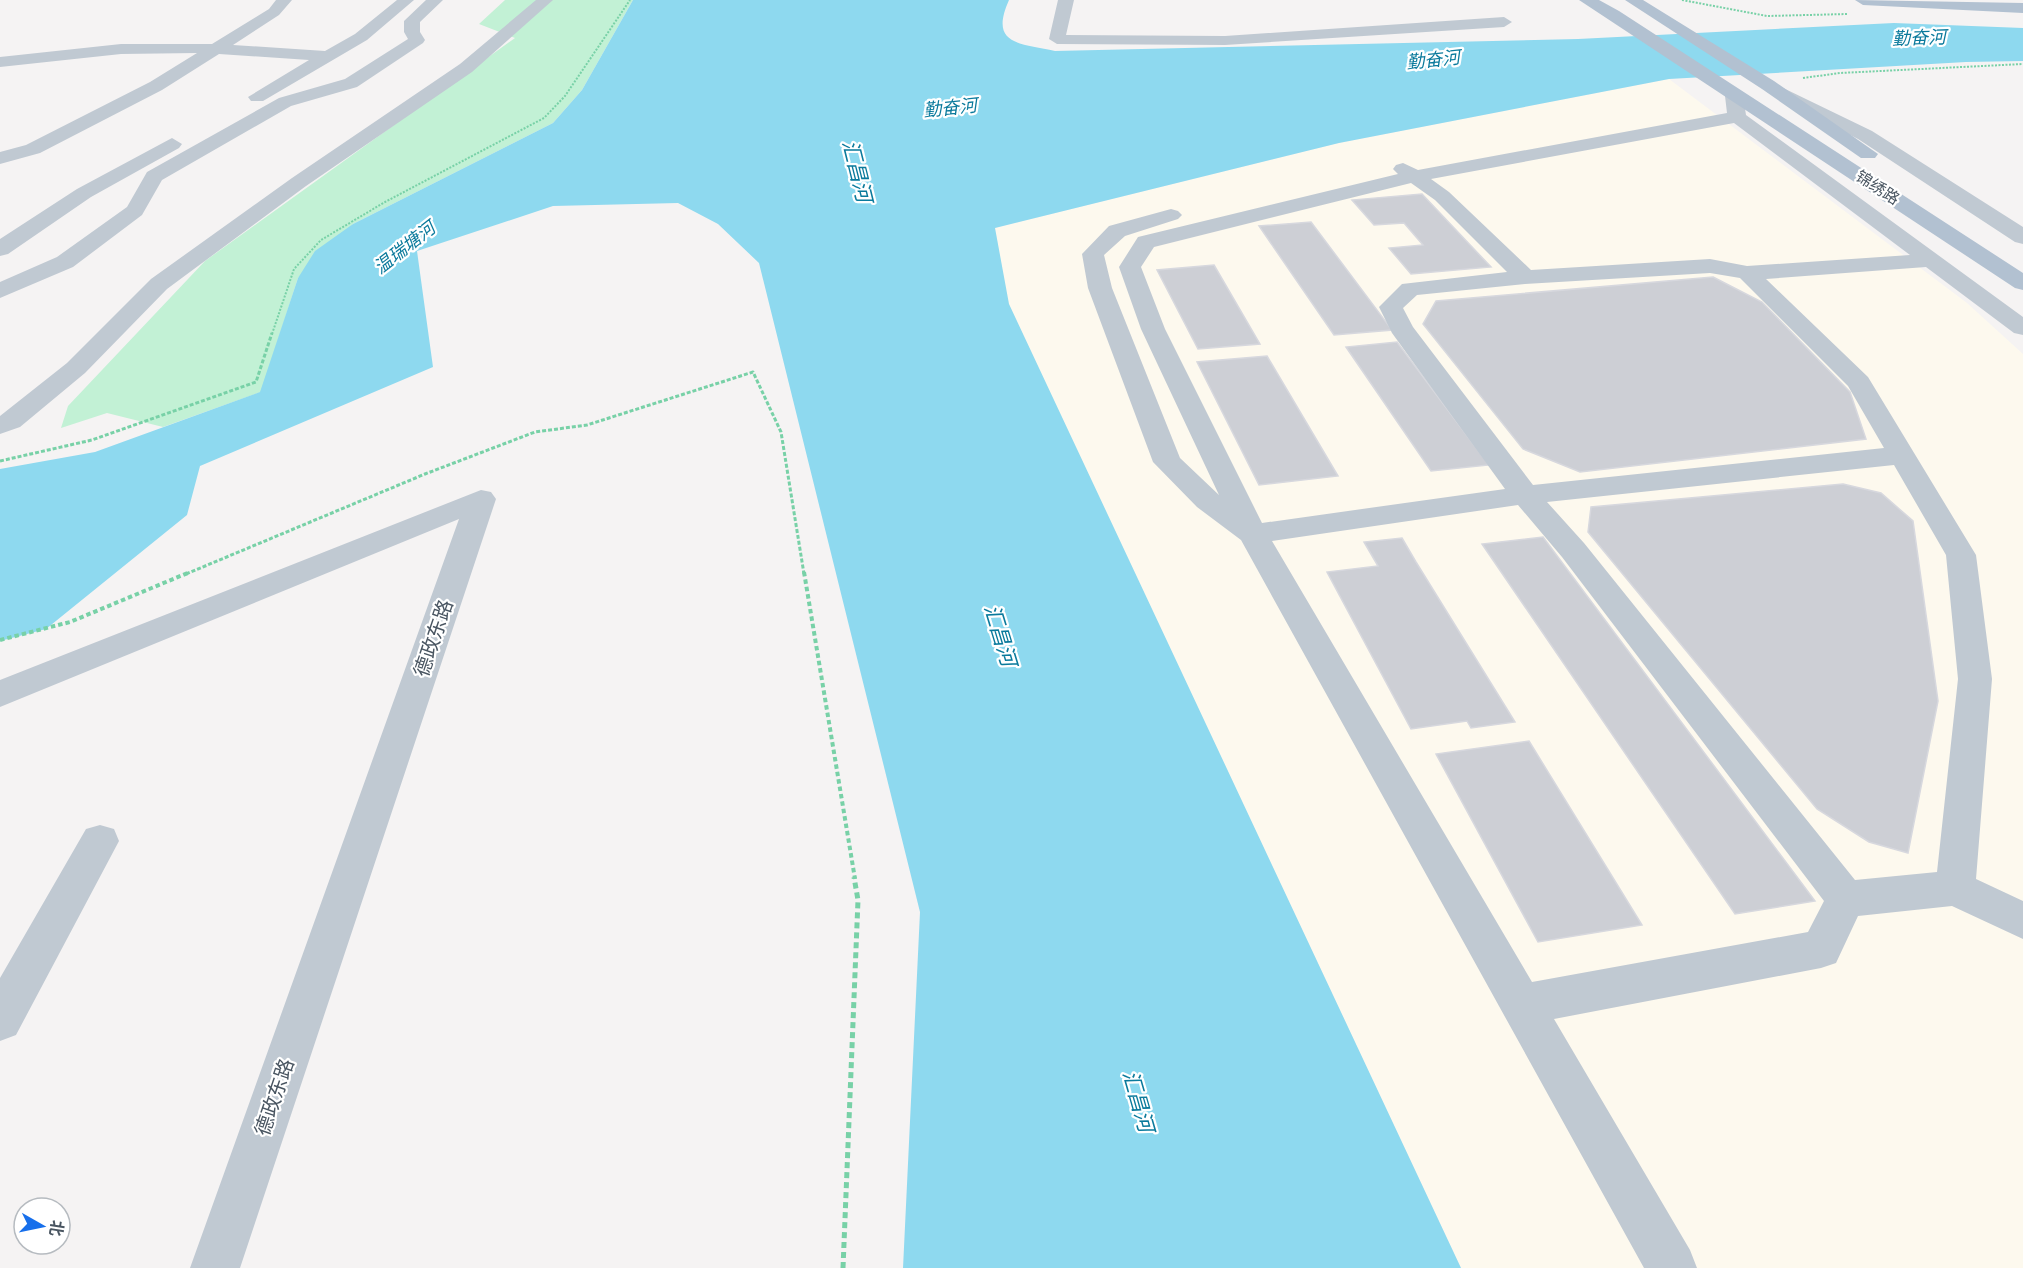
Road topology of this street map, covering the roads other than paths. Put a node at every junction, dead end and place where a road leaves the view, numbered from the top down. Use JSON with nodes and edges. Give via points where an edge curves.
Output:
{"nodes":[{"id":1,"x":284,"y":0,"type":"edge"},
{"id":2,"x":406,"y":0,"type":"edge"},
{"id":3,"x":435,"y":0,"type":"edge"},
{"id":4,"x":545,"y":0,"type":"edge"},
{"id":5,"x":1066,"y":0,"type":"edge"},
{"id":6,"x":1587,"y":0,"type":"edge"},
{"id":7,"x":1633,"y":0,"type":"edge"},
{"id":8,"x":1863,"y":0,"type":"edge"},
{"id":9,"x":1967,"y":0,"type":"edge"},
{"id":10,"x":2023,"y":3,"type":"edge"},
{"id":11,"x":2023,"y":8,"type":"edge"},
{"id":12,"x":1504,"y":22,"type":"dead end"},
{"id":13,"x":215,"y":49,"type":"junction"},
{"id":14,"x":328,"y":56,"type":"junction"},
{"id":15,"x":0,"y":62,"type":"edge"},
{"id":16,"x":1768,"y":85,"type":"junction"},
{"id":17,"x":1735,"y":104,"type":"junction"},
{"id":18,"x":240,"y":106,"type":"dead end"},
{"id":19,"x":188,"y":135,"type":"dead end"},
{"id":20,"x":0,"y":158,"type":"edge"},
{"id":21,"x":1405,"y":170,"type":"junction"},
{"id":22,"x":1225,"y":201,"type":"dead end"},
{"id":23,"x":1191,"y":209,"type":"dead end"},
{"id":24,"x":2023,"y":237,"type":"edge"},
{"id":25,"x":0,"y":249,"type":"edge"},
{"id":26,"x":1934,"y":260,"type":"junction"},
{"id":27,"x":2023,"y":260,"type":"edge"},
{"id":28,"x":1747,"y":273,"type":"junction"},
{"id":29,"x":1525,"y":277,"type":"junction"},
{"id":30,"x":2023,"y":284,"type":"edge"},
{"id":31,"x":0,"y":291,"type":"edge"},
{"id":32,"x":2023,"y":328,"type":"edge"},
{"id":33,"x":0,"y":426,"type":"edge"},
{"id":34,"x":1903,"y":455,"type":"junction"},
{"id":35,"x":1525,"y":495,"type":"junction"},
{"id":36,"x":1253,"y":534,"type":"junction"},
{"id":37,"x":0,"y":694,"type":"edge"},
{"id":38,"x":100,"y":841,"type":"dead end"},
{"id":39,"x":1955,"y":888,"type":"junction"},
{"id":40,"x":1846,"y":898,"type":"junction"},
{"id":41,"x":2023,"y":921,"type":"edge"},
{"id":42,"x":1522,"y":1004,"type":"junction"},
{"id":43,"x":0,"y":1020,"type":"edge"},
{"id":44,"x":215,"y":1268,"type":"edge"},
{"id":45,"x":1672,"y":1268,"type":"edge"}],
"edges":[{"from":1,"to":13,"type":"street","via":[[274,12]]},
{"from":2,"to":14,"type":"street","via":[[361,37]]},
{"from":3,"to":31,"type":"street","via":[[412,21],[417,40],[351,83],[285,102],[154,176],[135,211],[65,262]]},
{"from":4,"to":33,"type":"street","via":[[466,68],[299,182],[159,285],[76,368]]},
{"from":5,"to":12,"type":"street","via":[[1057,39],[1109,43],[1215,42]]},
{"from":6,"to":17,"type":"main road","name":"锦绣路","via":[[1614,14]]},
{"from":7,"to":16,"type":"main road","name":"锦绣路"},
{"from":8,"to":11,"type":"main road"},
{"from":9,"to":10,"type":"main road"},
{"from":13,"to":14,"type":"street"},
{"from":13,"to":15,"type":"street","via":[[121,49]]},
{"from":13,"to":20,"type":"street","via":[[156,86],[33,149]]},
{"from":14,"to":18,"type":"street"},
{"from":16,"to":24,"type":"street","via":[[1865,135]]},
{"from":16,"to":27,"type":"main road","name":"锦绣路"},
{"from":17,"to":21,"type":"street","via":[[1694,125]]},
{"from":17,"to":26,"type":"street"},
{"from":17,"to":30,"type":"main road","name":"锦绣路","via":[[1891,196]]},
{"from":19,"to":25,"type":"street","via":[[84,193]]},
{"from":21,"to":22,"type":"street"},
{"from":21,"to":29,"type":"street","via":[[1442,196]]},
{"from":21,"to":36,"type":"street","via":[[1146,242],[1130,267],[1153,329]]},
{"from":23,"to":36,"type":"street","via":[[1117,231],[1093,254],[1100,288],[1167,462],[1207,500]]},
{"from":26,"to":28,"type":"street"},
{"from":26,"to":32,"type":"street"},
{"from":28,"to":29,"type":"street","via":[[1710,266]]},
{"from":28,"to":34,"type":"street","via":[[1859,382]]},
{"from":29,"to":35,"type":"street","via":[[1410,289],[1391,307],[1401,328]]},
{"from":34,"to":35,"type":"street"},
{"from":34,"to":39,"type":"street","via":[[1961,555],[1975,679]]},
{"from":35,"to":36,"type":"street"},
{"from":35,"to":40,"type":"street","via":[[1573,550]]},
{"from":36,"to":42,"type":"street"},
{"from":37,"to":44,"type":"street","name":"德政东路","via":[[481,499]]},
{"from":38,"to":43,"type":"street"},
{"from":39,"to":40,"type":"street"},
{"from":39,"to":41,"type":"street"},
{"from":40,"to":42,"type":"street","via":[[1821,949]]},
{"from":42,"to":45,"type":"street"}]}
